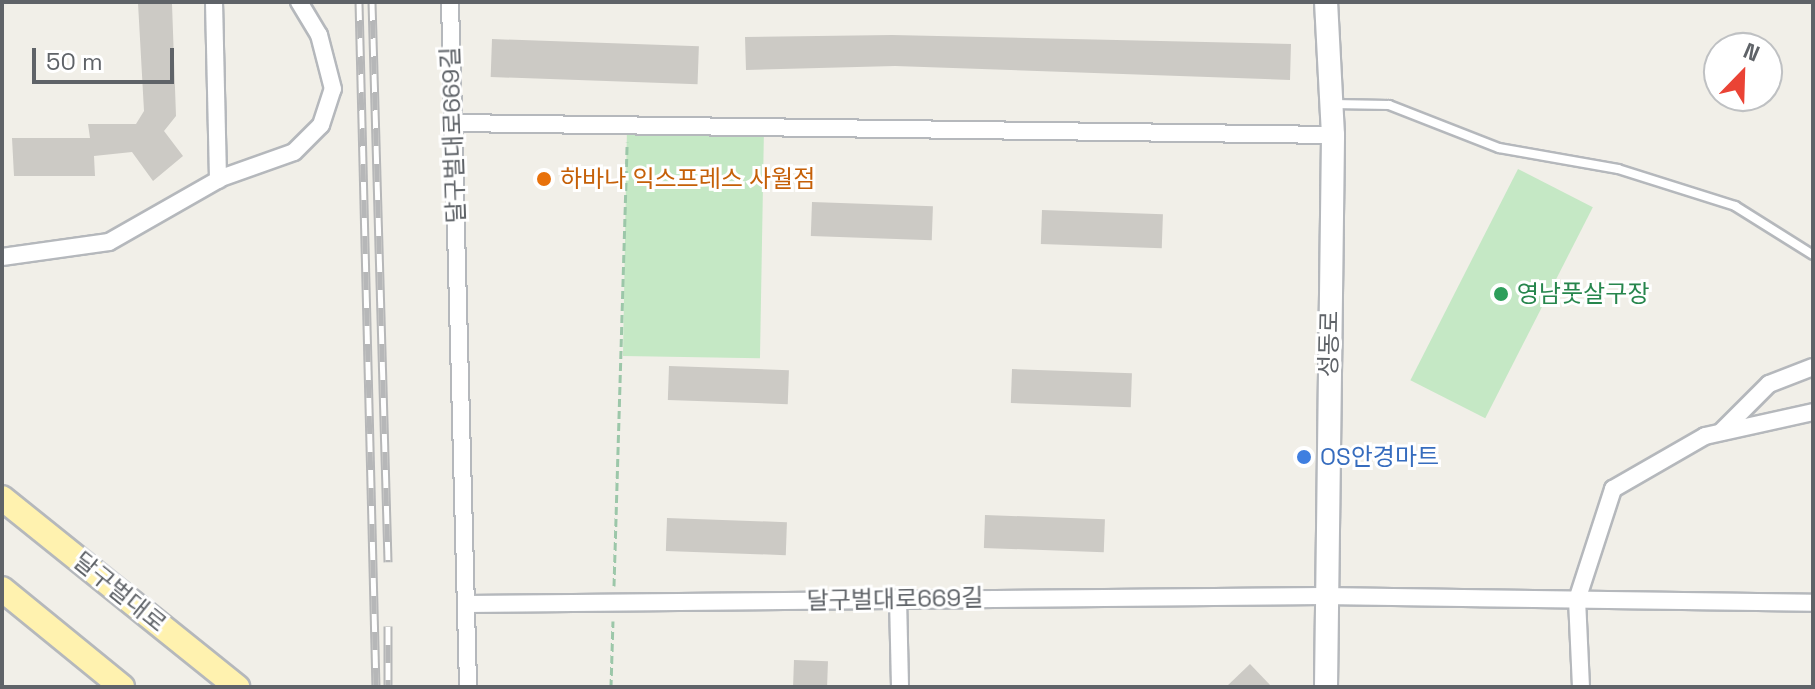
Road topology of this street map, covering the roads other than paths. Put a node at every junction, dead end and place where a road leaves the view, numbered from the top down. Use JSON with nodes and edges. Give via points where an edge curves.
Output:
{"nodes":[{"id":1,"x":214,"y":2,"type":"edge"},
{"id":2,"x":299,"y":2,"type":"edge"},
{"id":3,"x":450,"y":2,"type":"edge"},
{"id":4,"x":1326,"y":2,"type":"edge"},
{"id":5,"x":1333,"y":104,"type":"junction"},
{"id":6,"x":453,"y":123,"type":"junction"},
{"id":7,"x":1333,"y":135,"type":"junction"},
{"id":8,"x":218,"y":180,"type":"junction"},
{"id":9,"x":1813,"y":255,"type":"edge"},
{"id":10,"x":2,"y":257,"type":"edge"},
{"id":11,"x":1813,"y":367,"type":"edge"},
{"id":12,"x":1813,"y":412,"type":"edge"},
{"id":13,"x":1721,"y":432,"type":"junction"},
{"id":14,"x":2,"y":498,"type":"edge"},
{"id":15,"x":2,"y":589,"type":"edge"},
{"id":16,"x":1323,"y":596,"type":"junction"},
{"id":17,"x":898,"y":598,"type":"junction"},
{"id":18,"x":1577,"y":600,"type":"junction"},
{"id":19,"x":1813,"y":603,"type":"edge"},
{"id":20,"x":467,"y":604,"type":"junction"},
{"id":21,"x":122,"y":687,"type":"edge"},
{"id":22,"x":237,"y":687,"type":"edge"},
{"id":23,"x":468,"y":687,"type":"edge"},
{"id":24,"x":900,"y":687,"type":"edge"},
{"id":25,"x":1326,"y":687,"type":"edge"},
{"id":26,"x":1581,"y":687,"type":"edge"}],
"edges":[{"from":1,"to":8,"type":"street"},
{"from":2,"to":8,"type":"street","via":[[319,35],[333,89],[321,125],[294,152]]},
{"from":3,"to":6,"type":"street","name":"달구벌대로669길"},
{"from":4,"to":5,"type":"street","name":"성동로"},
{"from":5,"to":7,"type":"street","name":"성동로"},
{"from":5,"to":9,"type":"lane","via":[[1389,105],[1499,148],[1618,169],[1735,206]]},
{"from":6,"to":7,"type":"street"},
{"from":6,"to":20,"type":"street","name":"달구벌대로669길"},
{"from":7,"to":16,"type":"street","name":"성동로"},
{"from":8,"to":10,"type":"street","via":[[109,242]]},
{"from":11,"to":13,"type":"street","via":[[1769,384]]},
{"from":12,"to":13,"type":"street"},
{"from":13,"to":18,"type":"street","via":[[1613,489]]},
{"from":14,"to":22,"type":"main road","name":"달구벌대로"},
{"from":15,"to":21,"type":"main road"},
{"from":16,"to":17,"type":"street","name":"달구벌대로669길"},
{"from":16,"to":18,"type":"street","name":"달구벌대로669길"},
{"from":16,"to":25,"type":"street","name":"성동로"},
{"from":17,"to":20,"type":"street","name":"달구벌대로669길"},
{"from":17,"to":24,"type":"street"},
{"from":18,"to":19,"type":"street","name":"달구벌대로669길"},
{"from":18,"to":26,"type":"street"},
{"from":20,"to":23,"type":"street","name":"달구벌대로669길"}]}
